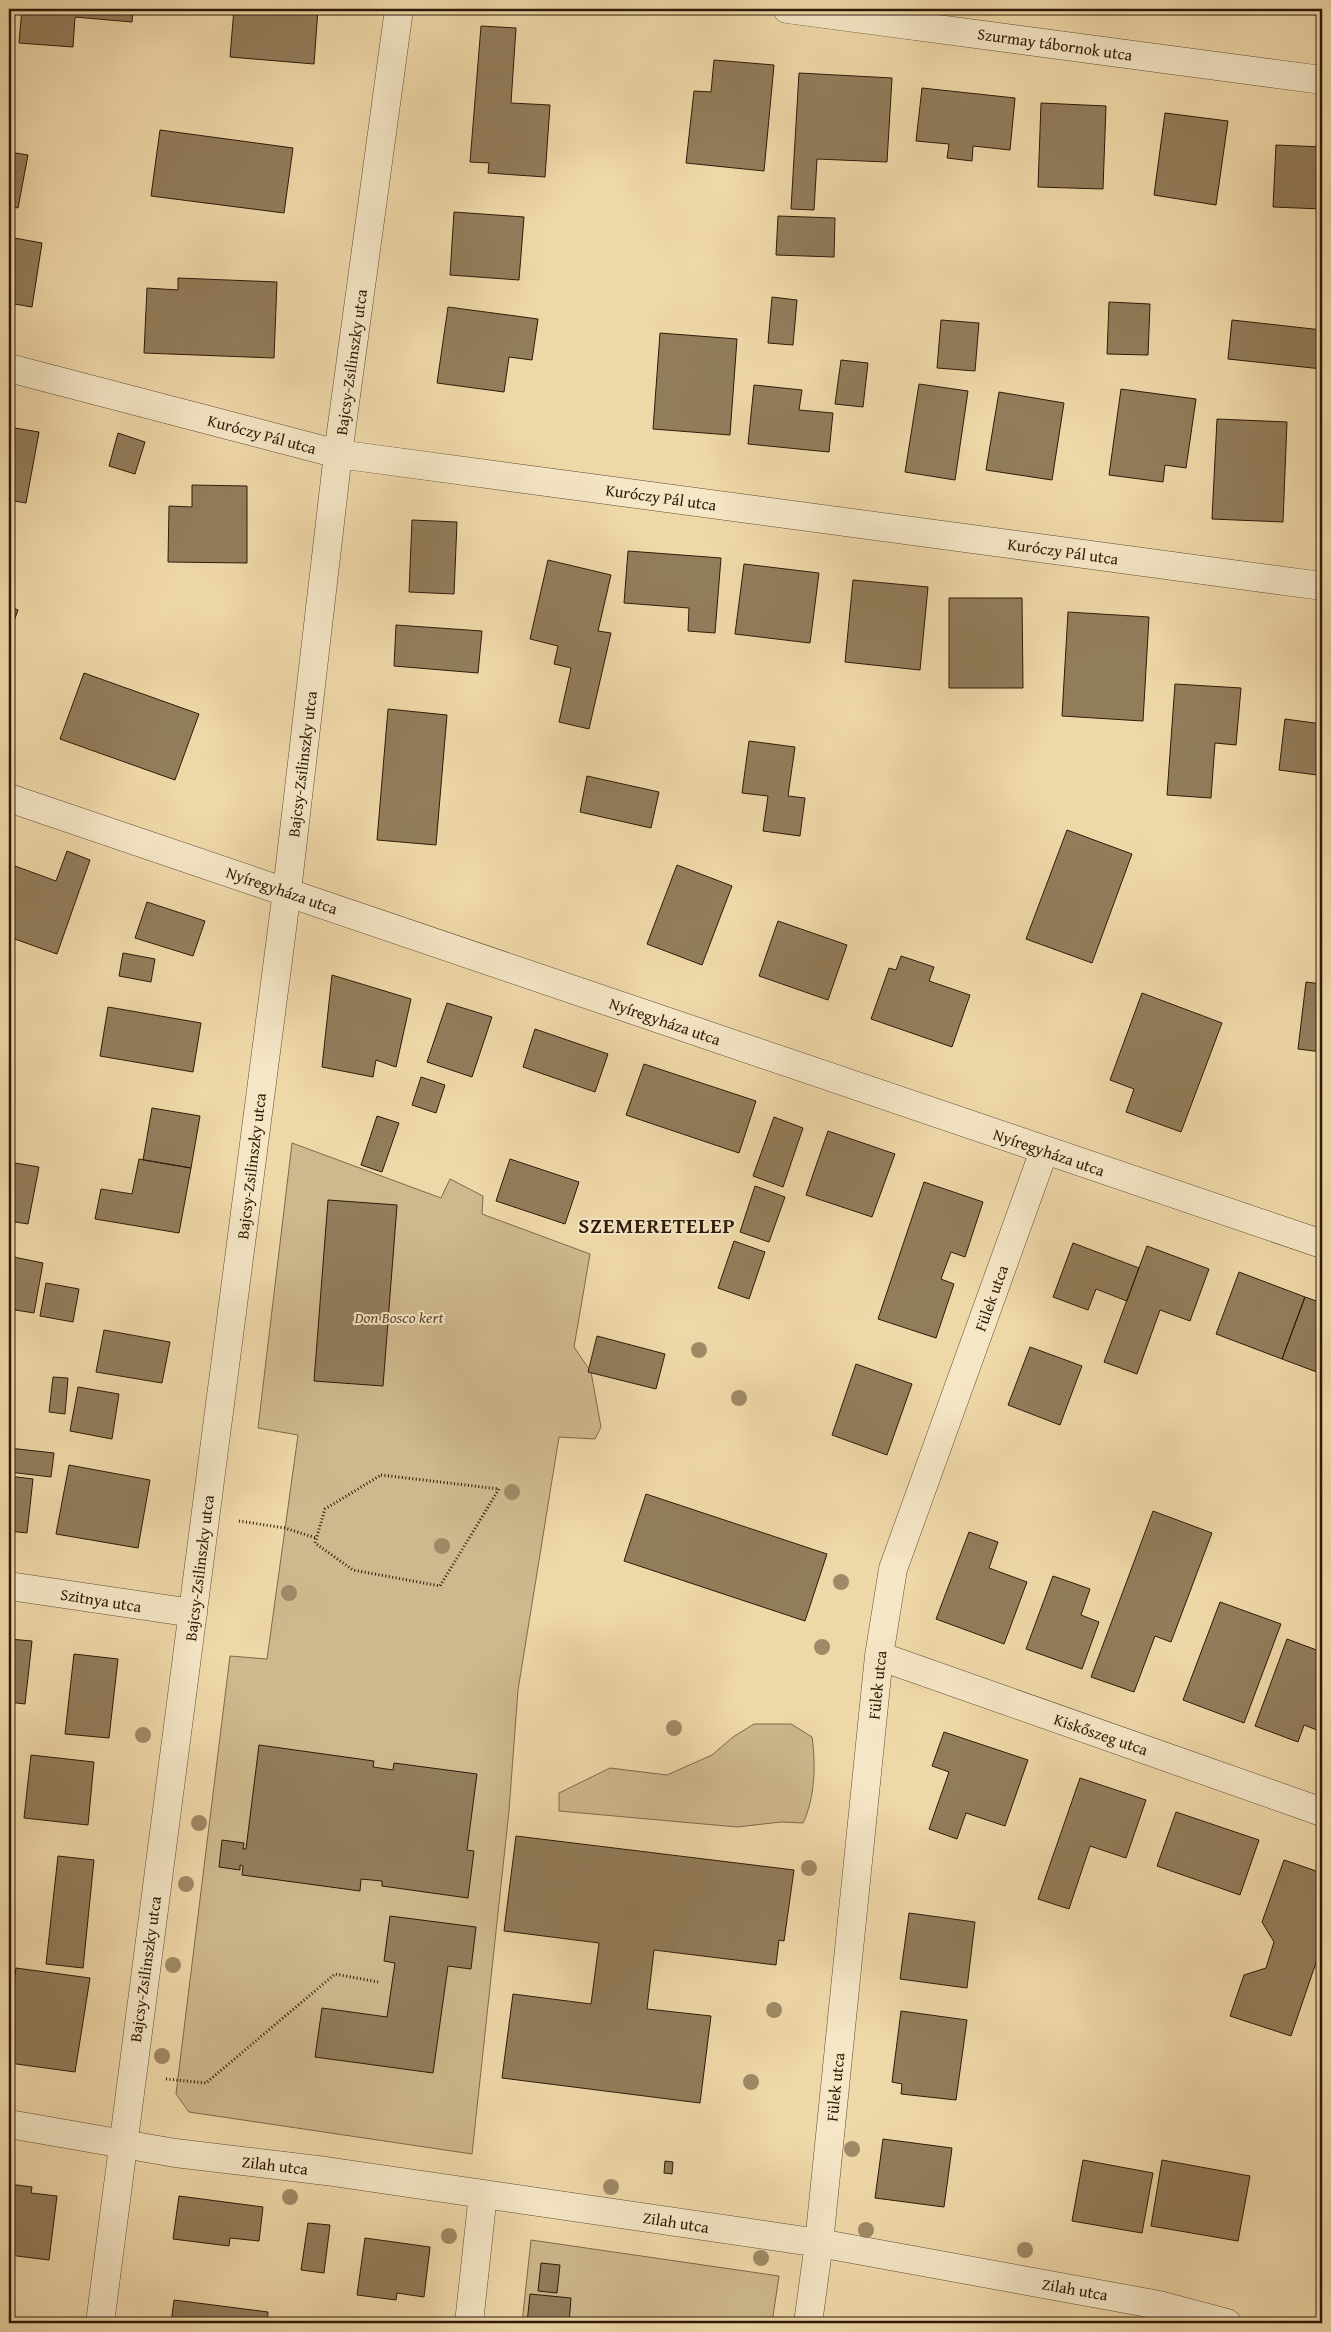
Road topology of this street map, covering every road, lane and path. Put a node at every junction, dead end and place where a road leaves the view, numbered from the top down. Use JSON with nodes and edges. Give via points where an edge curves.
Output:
{"nodes":[{"id":1,"x":399,"y":9,"type":"edge"},
{"id":2,"x":787,"y":9,"type":"edge"},
{"id":3,"x":1322,"y":80,"type":"edge"},
{"id":4,"x":9,"y":368,"type":"edge"},
{"id":5,"x":338,"y":454,"type":"junction"},
{"id":6,"x":1322,"y":586,"type":"edge"},
{"id":7,"x":9,"y":798,"type":"edge"},
{"id":8,"x":287,"y":891,"type":"junction"},
{"id":9,"x":1044,"y":1151,"type":"junction"},
{"id":10,"x":1322,"y":1244,"type":"edge"},
{"id":11,"x":205,"y":1516,"type":"junction"},
{"id":12,"x":316,"y":1538,"type":"junction"},
{"id":13,"x":9,"y":1586,"type":"edge"},
{"id":14,"x":193,"y":1613,"type":"junction"},
{"id":15,"x":879,"y":1656,"type":"junction"},
{"id":16,"x":1322,"y":1812,"type":"edge"},
{"id":17,"x":378,"y":1982,"type":"dead end"},
{"id":18,"x":178,"y":2080,"type":"dead end"},
{"id":19,"x":9,"y":2124,"type":"edge"},
{"id":20,"x":122,"y":2142,"type":"junction"},
{"id":21,"x":483,"y":2194,"type":"junction"},
{"id":22,"x":819,"y":2243,"type":"junction"},
{"id":23,"x":100,"y":2323,"type":"edge"},
{"id":24,"x":469,"y":2323,"type":"edge"},
{"id":25,"x":808,"y":2323,"type":"edge"},
{"id":26,"x":1226,"y":2323,"type":"edge"}],
"edges":[{"from":1,"to":5,"type":"street","name":"Bajcsy-Zsilinszky utca"},
{"from":2,"to":3,"type":"street","name":"Szurmay tábornok utca"},
{"from":4,"to":5,"type":"street","name":"Kuróczy Pál utca"},
{"from":5,"to":6,"type":"street","name":"Kuróczy Pál utca"},
{"from":5,"to":8,"type":"street","name":"Bajcsy-Zsilinszky utca"},
{"from":7,"to":8,"type":"street","name":"Nyíregyháza utca"},
{"from":8,"to":9,"type":"street","name":"Nyíregyháza utca"},
{"from":8,"to":11,"type":"street","name":"Bajcsy-Zsilinszky utca"},
{"from":9,"to":10,"type":"street","name":"Nyíregyháza utca"},
{"from":9,"to":15,"type":"street","name":"Fülek utca","via":[[893,1569]]},
{"from":11,"to":12,"type":"path","via":[[285,1528]]},
{"from":11,"to":14,"type":"street","name":"Bajcsy-Zsilinszky utca"},
{"from":12,"to":12,"type":"path","via":[[315,1543],[353,1570],[440,1586],[499,1489],[381,1475],[325,1509]]},
{"from":13,"to":14,"type":"street","name":"Szitnya utca"},
{"from":14,"to":20,"type":"street","name":"Bajcsy-Zsilinszky utca"},
{"from":15,"to":16,"type":"street","name":"Kiskőszeg utca"},
{"from":15,"to":22,"type":"street","name":"Fülek utca"},
{"from":17,"to":18,"type":"path","via":[[335,1974],[206,2083]]},
{"from":19,"to":20,"type":"street","name":"Zilah utca"},
{"from":20,"to":21,"type":"street","name":"Zilah utca","via":[[175,2153]]},
{"from":20,"to":23,"type":"street","name":"Bajcsy-Zsilinszky utca"},
{"from":21,"to":22,"type":"street","name":"Zilah utca"},
{"from":21,"to":24,"type":"street"},
{"from":22,"to":25,"type":"street","name":"Fülek utca"},
{"from":22,"to":26,"type":"street","name":"Zilah utca","via":[[1159,2305]]}]}
